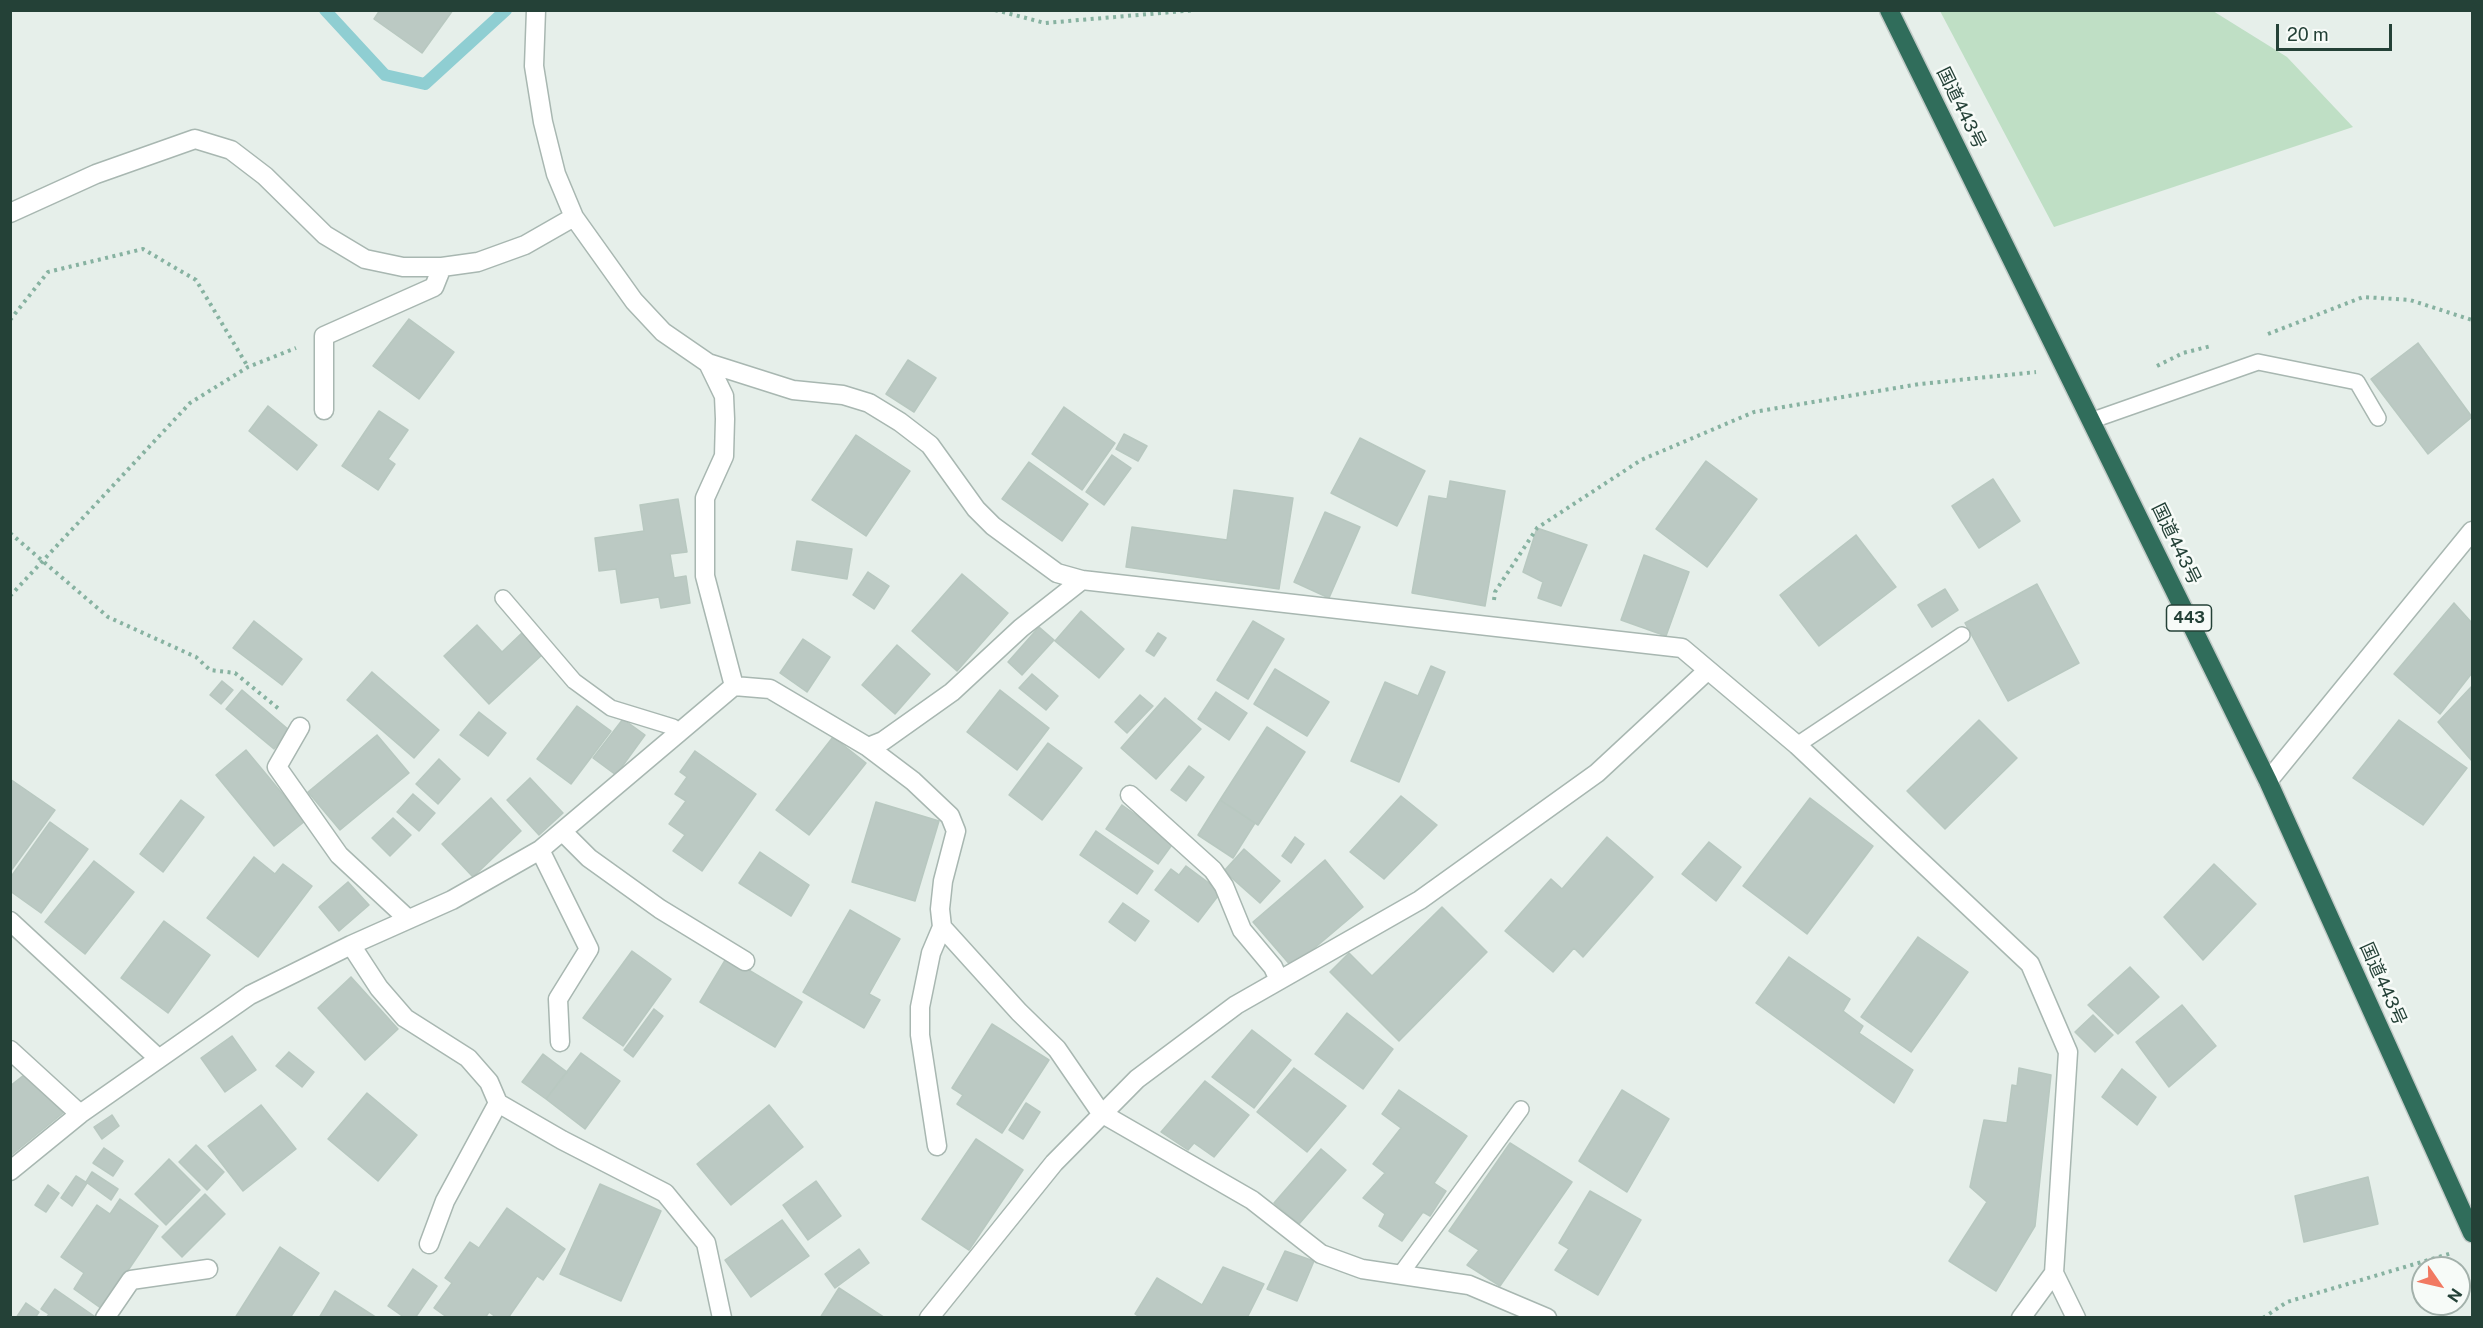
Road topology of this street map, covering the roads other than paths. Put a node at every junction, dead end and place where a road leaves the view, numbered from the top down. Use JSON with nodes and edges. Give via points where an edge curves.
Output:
{"nodes":[{"id":1,"x":537,"y":10,"type":"edge"},
{"id":2,"x":1889,"y":10,"type":"edge"},
{"id":3,"x":10,"y":213,"type":"edge"},
{"id":4,"x":574,"y":217,"type":"junction"},
{"id":5,"x":442,"y":267,"type":"junction"},
{"id":6,"x":708,"y":363,"type":"junction"},
{"id":7,"x":324,"y":410,"type":"dead end"},
{"id":8,"x":2378,"y":418,"type":"dead end"},
{"id":9,"x":2093,"y":420,"type":"junction"},
{"id":10,"x":2472,"y":531,"type":"edge"},
{"id":11,"x":1082,"y":580,"type":"junction"},
{"id":12,"x":502,"y":598,"type":"dead end"},
{"id":13,"x":1962,"y":635,"type":"dead end"},
{"id":14,"x":1708,"y":670,"type":"junction"},
{"id":15,"x":734,"y":686,"type":"junction"},
{"id":16,"x":300,"y":727,"type":"road end"},
{"id":17,"x":679,"y":734,"type":"junction"},
{"id":18,"x":1797,"y":744,"type":"junction"},
{"id":19,"x":868,"y":747,"type":"junction"},
{"id":20,"x":2268,"y":781,"type":"junction"},
{"id":21,"x":1130,"y":795,"type":"dead end"},
{"id":22,"x":563,"y":832,"type":"junction"},
{"id":23,"x":540,"y":850,"type":"junction"},
{"id":24,"x":408,"y":919,"type":"junction"},
{"id":25,"x":10,"y":921,"type":"edge"},
{"id":26,"x":942,"y":927,"type":"junction"},
{"id":27,"x":351,"y":945,"type":"junction"},
{"id":28,"x":745,"y":961,"type":"dead end"},
{"id":29,"x":1279,"y":980,"type":"junction"},
{"id":30,"x":560,"y":1042,"type":"dead end"},
{"id":31,"x":10,"y":1050,"type":"edge"},
{"id":32,"x":158,"y":1058,"type":"junction"},
{"id":33,"x":498,"y":1103,"type":"junction"},
{"id":34,"x":1521,"y":1109,"type":"dead end"},
{"id":35,"x":1101,"y":1113,"type":"junction"},
{"id":36,"x":80,"y":1114,"type":"junction"},
{"id":37,"x":937,"y":1146,"type":"dead end"},
{"id":38,"x":10,"y":1171,"type":"edge"},
{"id":39,"x":2472,"y":1233,"type":"edge"},
{"id":40,"x":429,"y":1245,"type":"dead end"},
{"id":41,"x":208,"y":1269,"type":"dead end"},
{"id":42,"x":2054,"y":1273,"type":"junction"},
{"id":43,"x":1400,"y":1275,"type":"junction"},
{"id":44,"x":105,"y":1317,"type":"edge"},
{"id":45,"x":722,"y":1317,"type":"edge"},
{"id":46,"x":929,"y":1317,"type":"edge"},
{"id":47,"x":1547,"y":1317,"type":"edge"},
{"id":48,"x":2021,"y":1317,"type":"edge"},
{"id":49,"x":2076,"y":1317,"type":"edge"}],
"edges":[{"from":1,"to":4,"type":"street","via":[[534,66],[543,122],[556,174]]},
{"from":2,"to":9,"type":"highway","name":"国道443号","number":"443"},
{"from":3,"to":5,"type":"street","via":[[96,174],[195,139],[231,150],[265,176],[325,235],[365,259],[404,267]]},
{"from":4,"to":5,"type":"street","via":[[502,255]]},
{"from":4,"to":6,"type":"street","via":[[634,301],[663,332]]},
{"from":5,"to":7,"type":"street","via":[[434,287],[324,336]]},
{"from":6,"to":11,"type":"street","via":[[793,390],[843,395],[869,404],[930,445],[993,526],[1057,573]]},
{"from":6,"to":15,"type":"street","via":[[724,396],[726,419],[724,456],[705,498],[705,576]]},
{"from":8,"to":9,"type":"lane","via":[[2357,382],[2258,362]]},
{"from":9,"to":20,"type":"highway","name":"国道443号","number":"443"},
{"from":10,"to":20,"type":"street"},
{"from":11,"to":14,"type":"street","via":[[1682,648]]},
{"from":11,"to":19,"type":"street","via":[[1021,628],[952,692],[883,741]]},
{"from":12,"to":17,"type":"lane","via":[[574,681],[611,708],[673,727]]},
{"from":13,"to":18,"type":"lane"},
{"from":14,"to":18,"type":"street"},
{"from":14,"to":29,"type":"street","via":[[1597,773],[1420,900]]},
{"from":15,"to":17,"type":"street"},
{"from":15,"to":19,"type":"street","via":[[770,688]]},
{"from":16,"to":24,"type":"street","via":[[277,766],[339,855]]},
{"from":17,"to":22,"type":"street"},
{"from":18,"to":42,"type":"street","via":[[2030,964],[2068,1052]]},
{"from":19,"to":26,"type":"street","via":[[935,800],[956,831],[944,881]]},
{"from":20,"to":39,"type":"highway","name":"国道443号","number":"443"},
{"from":21,"to":29,"type":"street","via":[[1213,870],[1242,930]]},
{"from":22,"to":23,"type":"street"},
{"from":22,"to":28,"type":"street","via":[[589,858],[660,909]]},
{"from":23,"to":24,"type":"street","via":[[452,900]]},
{"from":23,"to":30,"type":"street","via":[[589,949],[558,999]]},
{"from":24,"to":27,"type":"street"},
{"from":25,"to":32,"type":"street"},
{"from":26,"to":35,"type":"street","via":[[1057,1049]]},
{"from":26,"to":37,"type":"street","via":[[931,953],[920,1007],[920,1035]]},
{"from":27,"to":32,"type":"street","via":[[250,995]]},
{"from":27,"to":33,"type":"street","via":[[372,979],[405,1018],[468,1058],[489,1082]]},
{"from":29,"to":35,"type":"street","via":[[1174,1049]]},
{"from":31,"to":36,"type":"street"},
{"from":32,"to":36,"type":"street"},
{"from":33,"to":40,"type":"street","via":[[445,1201]]},
{"from":33,"to":45,"type":"street","via":[[664,1193],[706,1243]]},
{"from":34,"to":43,"type":"lane"},
{"from":35,"to":43,"type":"street","via":[[1252,1200],[1321,1254],[1362,1269]]},
{"from":35,"to":46,"type":"street","via":[[1054,1162]]},
{"from":36,"to":38,"type":"street"},
{"from":41,"to":44,"type":"street","via":[[131,1280]]},
{"from":42,"to":48,"type":"street"},
{"from":42,"to":49,"type":"street"},
{"from":43,"to":47,"type":"street","via":[[1469,1285]]}]}
